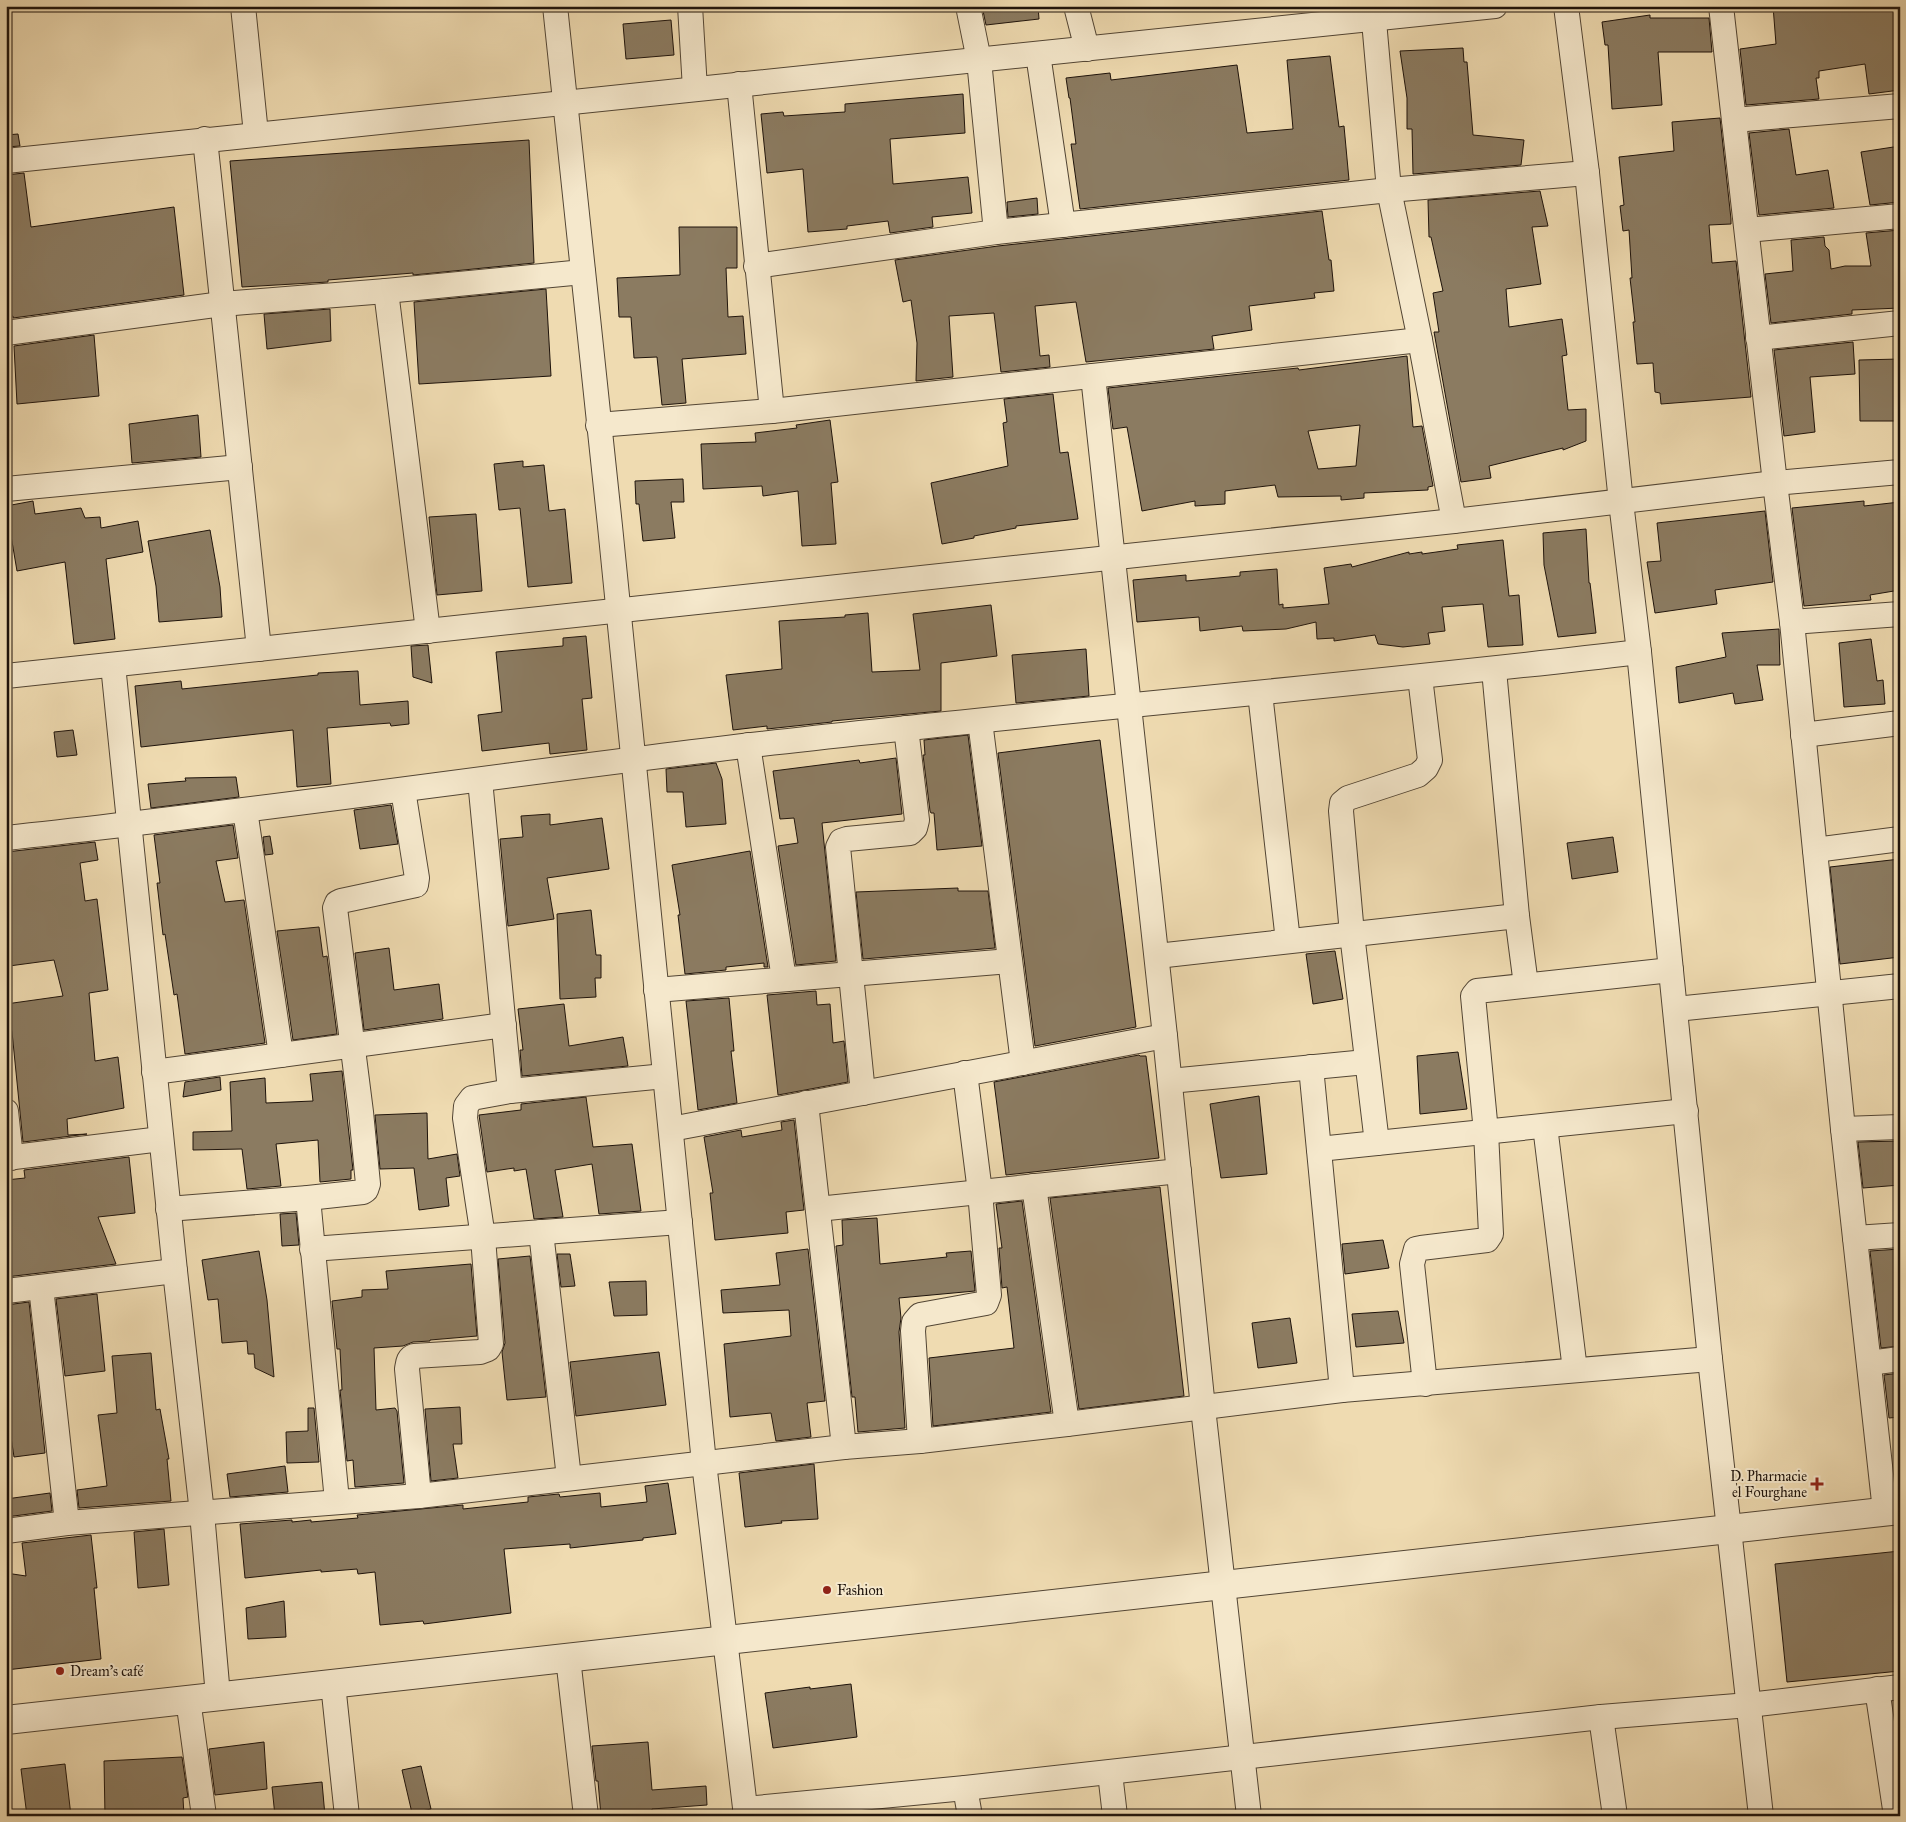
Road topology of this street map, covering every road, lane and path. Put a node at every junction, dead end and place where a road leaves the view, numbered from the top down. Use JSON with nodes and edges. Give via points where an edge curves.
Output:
{"nodes":[{"id":1,"x":243,"y":6,"type":"edge"},
{"id":2,"x":556,"y":6,"type":"edge"},
{"id":3,"x":690,"y":6,"type":"edge"},
{"id":4,"x":968,"y":6,"type":"edge"},
{"id":5,"x":1076,"y":6,"type":"edge"},
{"id":6,"x":1496,"y":6,"type":"edge"},
{"id":7,"x":1566,"y":6,"type":"edge"},
{"id":8,"x":1721,"y":6,"type":"edge"},
{"id":9,"x":1406,"y":11,"type":"edge"},
{"id":10,"x":1374,"y":21,"type":"junction"},
{"id":11,"x":1087,"y":49,"type":"junction"},
{"id":12,"x":1038,"y":54,"type":"junction"},
{"id":13,"x":980,"y":60,"type":"junction"},
{"id":14,"x":738,"y":84,"type":"junction"},
{"id":15,"x":695,"y":89,"type":"junction"},
{"id":16,"x":566,"y":102,"type":"junction"},
{"id":17,"x":1900,"y":106,"type":"edge"},
{"id":18,"x":1734,"y":120,"type":"junction"},
{"id":19,"x":256,"y":134,"type":"junction"},
{"id":20,"x":205,"y":139,"type":"junction"},
{"id":21,"x":6,"y":161,"type":"edge"},
{"id":22,"x":1587,"y":172,"type":"junction"},
{"id":23,"x":1389,"y":190,"type":"junction"},
{"id":24,"x":1900,"y":216,"type":"edge"},
{"id":25,"x":1063,"y":225,"type":"junction"},
{"id":26,"x":1747,"y":230,"type":"junction"},
{"id":27,"x":996,"y":232,"type":"junction"},
{"id":28,"x":756,"y":266,"type":"junction"},
{"id":29,"x":583,"y":272,"type":"junction"},
{"id":30,"x":386,"y":291,"type":"junction"},
{"id":31,"x":222,"y":304,"type":"junction"},
{"id":32,"x":1900,"y":324,"type":"edge"},
{"id":33,"x":6,"y":333,"type":"edge"},
{"id":34,"x":1758,"y":338,"type":"junction"},
{"id":35,"x":1420,"y":340,"type":"junction"},
{"id":36,"x":1093,"y":376,"type":"junction"},
{"id":37,"x":772,"y":410,"type":"junction"},
{"id":38,"x":598,"y":425,"type":"junction"},
{"id":39,"x":240,"y":467,"type":"junction"},
{"id":40,"x":1900,"y":472,"type":"edge"},
{"id":41,"x":1774,"y":483,"type":"junction"},
{"id":42,"x":6,"y":489,"type":"edge"},
{"id":43,"x":1621,"y":502,"type":"junction"},
{"id":44,"x":1454,"y":521,"type":"junction"},
{"id":45,"x":1112,"y":558,"type":"junction"},
{"id":46,"x":618,"y":611,"type":"junction"},
{"id":47,"x":1900,"y":614,"type":"edge"},
{"id":48,"x":1792,"y":622,"type":"junction"},
{"id":49,"x":428,"y":631,"type":"junction"},
{"id":50,"x":259,"y":649,"type":"junction"},
{"id":51,"x":1639,"y":652,"type":"junction"},
{"id":52,"x":113,"y":665,"type":"junction"},
{"id":53,"x":1494,"y":670,"type":"junction"},
{"id":54,"x":6,"y":676,"type":"edge"},
{"id":55,"x":1420,"y":677,"type":"junction"},
{"id":56,"x":1260,"y":693,"type":"junction"},
{"id":57,"x":1129,"y":707,"type":"junction"},
{"id":58,"x":980,"y":721,"type":"junction"},
{"id":59,"x":1900,"y":723,"type":"edge"},
{"id":60,"x":906,"y":728,"type":"junction"},
{"id":61,"x":1804,"y":735,"type":"junction"},
{"id":62,"x":748,"y":745,"type":"junction"},
{"id":63,"x":632,"y":760,"type":"junction"},
{"id":64,"x":480,"y":780,"type":"junction"},
{"id":65,"x":403,"y":790,"type":"junction"},
{"id":66,"x":245,"y":810,"type":"junction"},
{"id":67,"x":129,"y":825,"type":"junction"},
{"id":68,"x":6,"y":838,"type":"edge"},
{"id":69,"x":1900,"y":838,"type":"edge"},
{"id":70,"x":1814,"y":850,"type":"junction"},
{"id":71,"x":1517,"y":916,"type":"junction"},
{"id":72,"x":1352,"y":934,"type":"junction"},
{"id":73,"x":1288,"y":942,"type":"junction"},
{"id":74,"x":1156,"y":956,"type":"junction"},
{"id":75,"x":1010,"y":961,"type":"junction"},
{"id":76,"x":1671,"y":970,"type":"junction"},
{"id":77,"x":851,"y":974,"type":"junction"},
{"id":78,"x":784,"y":979,"type":"junction"},
{"id":79,"x":1526,"y":985,"type":"junction"},
{"id":80,"x":1900,"y":986,"type":"edge"},
{"id":81,"x":656,"y":990,"type":"junction"},
{"id":82,"x":1830,"y":992,"type":"junction"},
{"id":83,"x":1676,"y":1009,"type":"junction"},
{"id":84,"x":504,"y":1025,"type":"junction"},
{"id":85,"x":1165,"y":1036,"type":"junction"},
{"id":86,"x":352,"y":1045,"type":"junction"},
{"id":87,"x":281,"y":1055,"type":"junction"},
{"id":88,"x":1366,"y":1062,"type":"junction"},
{"id":89,"x":1023,"y":1063,"type":"junction"},
{"id":90,"x":1311,"y":1067,"type":"junction"},
{"id":91,"x":154,"y":1072,"type":"junction"},
{"id":92,"x":965,"y":1073,"type":"junction"},
{"id":93,"x":666,"y":1076,"type":"junction"},
{"id":94,"x":1170,"y":1081,"type":"junction"},
{"id":95,"x":510,"y":1091,"type":"junction"},
{"id":96,"x":863,"y":1093,"type":"junction"},
{"id":97,"x":806,"y":1103,"type":"junction"},
{"id":98,"x":6,"y":1111,"type":"edge"},
{"id":99,"x":1686,"y":1112,"type":"junction"},
{"id":100,"x":1545,"y":1126,"type":"junction"},
{"id":101,"x":1900,"y":1127,"type":"edge"},
{"id":102,"x":671,"y":1129,"type":"junction"},
{"id":103,"x":1843,"y":1129,"type":"junction"},
{"id":104,"x":1486,"y":1132,"type":"junction"},
{"id":105,"x":161,"y":1138,"type":"junction"},
{"id":106,"x":1377,"y":1143,"type":"junction"},
{"id":107,"x":1319,"y":1149,"type":"junction"},
{"id":108,"x":9,"y":1158,"type":"edge"},
{"id":109,"x":1179,"y":1171,"type":"junction"},
{"id":110,"x":1034,"y":1186,"type":"junction"},
{"id":111,"x":980,"y":1192,"type":"junction"},
{"id":112,"x":308,"y":1198,"type":"junction"},
{"id":113,"x":168,"y":1209,"type":"junction"},
{"id":114,"x":818,"y":1209,"type":"junction"},
{"id":115,"x":680,"y":1222,"type":"junction"},
{"id":116,"x":540,"y":1232,"type":"junction"},
{"id":117,"x":1900,"y":1235,"type":"edge"},
{"id":118,"x":483,"y":1237,"type":"junction"},
{"id":119,"x":1855,"y":1238,"type":"junction"},
{"id":120,"x":312,"y":1249,"type":"junction"},
{"id":121,"x":175,"y":1271,"type":"junction"},
{"id":122,"x":41,"y":1287,"type":"junction"},
{"id":123,"x":6,"y":1291,"type":"edge"},
{"id":124,"x":1710,"y":1359,"type":"junction"},
{"id":125,"x":1900,"y":1359,"type":"edge"},
{"id":126,"x":1869,"y":1363,"type":"junction"},
{"id":127,"x":1575,"y":1370,"type":"junction"},
{"id":128,"x":1425,"y":1384,"type":"junction"},
{"id":129,"x":1342,"y":1390,"type":"junction"},
{"id":130,"x":1203,"y":1408,"type":"junction"},
{"id":131,"x":1067,"y":1424,"type":"junction"},
{"id":132,"x":920,"y":1441,"type":"junction"},
{"id":133,"x":844,"y":1447,"type":"junction"},
{"id":134,"x":704,"y":1463,"type":"junction"},
{"id":135,"x":568,"y":1478,"type":"junction"},
{"id":136,"x":419,"y":1496,"type":"junction"},
{"id":137,"x":337,"y":1501,"type":"junction"},
{"id":138,"x":1892,"y":1511,"type":"edge"},
{"id":139,"x":202,"y":1513,"type":"junction"},
{"id":140,"x":67,"y":1523,"type":"junction"},
{"id":141,"x":1730,"y":1530,"type":"junction"},
{"id":142,"x":6,"y":1531,"type":"edge"},
{"id":143,"x":1224,"y":1585,"type":"junction"},
{"id":144,"x":725,"y":1640,"type":"junction"},
{"id":145,"x":568,"y":1658,"type":"junction"},
{"id":146,"x":333,"y":1684,"type":"junction"},
{"id":147,"x":1888,"y":1688,"type":"edge"},
{"id":148,"x":218,"y":1696,"type":"junction"},
{"id":149,"x":188,"y":1699,"type":"junction"},
{"id":150,"x":1749,"y":1705,"type":"junction"},
{"id":151,"x":1601,"y":1717,"type":"junction"},
{"id":152,"x":6,"y":1720,"type":"edge"},
{"id":153,"x":1242,"y":1756,"type":"junction"},
{"id":154,"x":1110,"y":1773,"type":"junction"},
{"id":155,"x":966,"y":1788,"type":"junction"},
{"id":156,"x":884,"y":1806,"type":"edge"},
{"id":157,"x":745,"y":1812,"type":"edge"},
{"id":158,"x":204,"y":1816,"type":"edge"},
{"id":159,"x":347,"y":1816,"type":"edge"},
{"id":160,"x":586,"y":1816,"type":"edge"},
{"id":161,"x":970,"y":1816,"type":"edge"},
{"id":162,"x":1116,"y":1816,"type":"edge"},
{"id":163,"x":1249,"y":1816,"type":"edge"},
{"id":164,"x":1615,"y":1816,"type":"edge"},
{"id":165,"x":1761,"y":1816,"type":"edge"},
{"id":166,"x":1896,"y":1816,"type":"edge"}],
"edges":[{"from":1,"to":19,"type":"street"},
{"from":2,"to":16,"type":"street"},
{"from":3,"to":15,"type":"street"},
{"from":4,"to":13,"type":"street"},
{"from":5,"to":11,"type":"street"},
{"from":6,"to":9,"type":"street"},
{"from":7,"to":22,"type":"street"},
{"from":8,"to":18,"type":"street"},
{"from":9,"to":10,"type":"street"},
{"from":10,"to":11,"type":"street"},
{"from":10,"to":23,"type":"street"},
{"from":11,"to":12,"type":"street"},
{"from":12,"to":13,"type":"street"},
{"from":12,"to":25,"type":"street"},
{"from":13,"to":14,"type":"street"},
{"from":13,"to":27,"type":"street"},
{"from":14,"to":15,"type":"street"},
{"from":14,"to":28,"type":"street"},
{"from":15,"to":16,"type":"street"},
{"from":16,"to":19,"type":"street"},
{"from":16,"to":29,"type":"street"},
{"from":17,"to":18,"type":"street"},
{"from":18,"to":26,"type":"street"},
{"from":19,"to":20,"type":"street"},
{"from":20,"to":21,"type":"street"},
{"from":20,"to":31,"type":"street"},
{"from":22,"to":23,"type":"street"},
{"from":22,"to":43,"type":"street"},
{"from":23,"to":25,"type":"street"},
{"from":23,"to":35,"type":"street"},
{"from":24,"to":26,"type":"street"},
{"from":25,"to":27,"type":"street"},
{"from":26,"to":34,"type":"street"},
{"from":27,"to":28,"type":"street"},
{"from":28,"to":37,"type":"street"},
{"from":29,"to":30,"type":"street"},
{"from":29,"to":38,"type":"street"},
{"from":30,"to":31,"type":"street"},
{"from":30,"to":49,"type":"street"},
{"from":31,"to":33,"type":"street"},
{"from":31,"to":39,"type":"street"},
{"from":32,"to":34,"type":"street"},
{"from":34,"to":41,"type":"street"},
{"from":35,"to":36,"type":"street"},
{"from":35,"to":44,"type":"street"},
{"from":36,"to":37,"type":"street"},
{"from":36,"to":45,"type":"street"},
{"from":37,"to":38,"type":"street"},
{"from":38,"to":46,"type":"street"},
{"from":39,"to":42,"type":"street"},
{"from":39,"to":50,"type":"street"},
{"from":40,"to":41,"type":"street"},
{"from":41,"to":43,"type":"street"},
{"from":41,"to":48,"type":"street"},
{"from":43,"to":44,"type":"street"},
{"from":43,"to":51,"type":"street"},
{"from":44,"to":45,"type":"street"},
{"from":45,"to":46,"type":"street"},
{"from":45,"to":57,"type":"street"},
{"from":46,"to":49,"type":"street"},
{"from":46,"to":63,"type":"street"},
{"from":47,"to":48,"type":"street"},
{"from":48,"to":61,"type":"street"},
{"from":49,"to":50,"type":"street"},
{"from":50,"to":52,"type":"street"},
{"from":51,"to":53,"type":"street"},
{"from":51,"to":76,"type":"street"},
{"from":52,"to":54,"type":"street"},
{"from":52,"to":67,"type":"street"},
{"from":53,"to":55,"type":"street"},
{"from":53,"to":71,"type":"street"},
{"from":55,"to":56,"type":"street"},
{"from":55,"to":72,"type":"street","via":[[1430,760],[1426,768],[1418,775],[1348,798],[1340,811]]},
{"from":56,"to":57,"type":"street"},
{"from":56,"to":73,"type":"street"},
{"from":57,"to":58,"type":"street"},
{"from":57,"to":74,"type":"street"},
{"from":58,"to":60,"type":"street"},
{"from":58,"to":75,"type":"street"},
{"from":59,"to":61,"type":"street"},
{"from":60,"to":62,"type":"street"},
{"from":60,"to":77,"type":"street","via":[[918,820],[915,828],[910,833],[847,839],[838,847]]},
{"from":61,"to":70,"type":"street"},
{"from":62,"to":63,"type":"street"},
{"from":62,"to":78,"type":"street"},
{"from":63,"to":64,"type":"street"},
{"from":63,"to":81,"type":"street"},
{"from":64,"to":65,"type":"street"},
{"from":64,"to":84,"type":"street"},
{"from":65,"to":66,"type":"street"},
{"from":65,"to":86,"type":"street","via":[[416,885],[337,903]]},
{"from":66,"to":67,"type":"street"},
{"from":66,"to":87,"type":"street"},
{"from":67,"to":68,"type":"street"},
{"from":67,"to":91,"type":"street"},
{"from":69,"to":70,"type":"street"},
{"from":70,"to":82,"type":"street"},
{"from":71,"to":72,"type":"street"},
{"from":71,"to":79,"type":"street"},
{"from":72,"to":73,"type":"street"},
{"from":72,"to":88,"type":"street"},
{"from":73,"to":74,"type":"street"},
{"from":74,"to":85,"type":"street"},
{"from":75,"to":77,"type":"street"},
{"from":75,"to":89,"type":"street"},
{"from":76,"to":79,"type":"street"},
{"from":76,"to":83,"type":"street"},
{"from":77,"to":78,"type":"street"},
{"from":77,"to":96,"type":"street"},
{"from":78,"to":81,"type":"street"},
{"from":79,"to":104,"type":"street","via":[[1477,992],[1472,996]]},
{"from":80,"to":82,"type":"street"},
{"from":81,"to":93,"type":"street"},
{"from":82,"to":83,"type":"street"},
{"from":82,"to":103,"type":"street"},
{"from":83,"to":99,"type":"street"},
{"from":84,"to":86,"type":"street"},
{"from":84,"to":95,"type":"street"},
{"from":85,"to":89,"type":"street"},
{"from":85,"to":94,"type":"street"},
{"from":86,"to":87,"type":"street"},
{"from":86,"to":112,"type":"street","via":[[368,1184],[363,1192]]},
{"from":87,"to":91,"type":"street"},
{"from":88,"to":90,"type":"street"},
{"from":88,"to":106,"type":"street"},
{"from":89,"to":92,"type":"street"},
{"from":90,"to":94,"type":"street"},
{"from":90,"to":107,"type":"street"},
{"from":91,"to":105,"type":"street"},
{"from":92,"to":96,"type":"street"},
{"from":92,"to":111,"type":"street"},
{"from":93,"to":95,"type":"street"},
{"from":93,"to":102,"type":"street"},
{"from":94,"to":109,"type":"street"},
{"from":95,"to":118,"type":"street","via":[[472,1098],[466,1106],[465,1118]]},
{"from":96,"to":97,"type":"street"},
{"from":97,"to":102,"type":"street"},
{"from":97,"to":114,"type":"street"},
{"from":98,"to":108,"type":"street"},
{"from":99,"to":100,"type":"street"},
{"from":99,"to":124,"type":"street"},
{"from":100,"to":104,"type":"street"},
{"from":100,"to":127,"type":"street"},
{"from":101,"to":103,"type":"street"},
{"from":102,"to":115,"type":"street"},
{"from":103,"to":119,"type":"street"},
{"from":104,"to":106,"type":"street"},
{"from":104,"to":128,"type":"street","via":[[1490,1238],[1416,1249],[1414,1255],[1412,1264]]},
{"from":105,"to":108,"type":"street"},
{"from":105,"to":113,"type":"street"},
{"from":106,"to":107,"type":"street"},
{"from":107,"to":129,"type":"street"},
{"from":109,"to":110,"type":"street"},
{"from":109,"to":130,"type":"street"},
{"from":110,"to":111,"type":"street"},
{"from":110,"to":131,"type":"street"},
{"from":111,"to":114,"type":"street"},
{"from":111,"to":132,"type":"street","via":[[986,1303],[920,1315],[914,1322]]},
{"from":112,"to":113,"type":"street"},
{"from":112,"to":120,"type":"street"},
{"from":113,"to":121,"type":"street"},
{"from":114,"to":133,"type":"street"},
{"from":115,"to":116,"type":"street"},
{"from":115,"to":134,"type":"street"},
{"from":116,"to":118,"type":"street"},
{"from":116,"to":135,"type":"street"},
{"from":117,"to":119,"type":"street"},
{"from":118,"to":120,"type":"street"},
{"from":118,"to":136,"type":"street","via":[[491,1344],[488,1350],[414,1356],[408,1361]]},
{"from":119,"to":126,"type":"street"},
{"from":120,"to":137,"type":"street"},
{"from":121,"to":122,"type":"street"},
{"from":121,"to":139,"type":"street"},
{"from":122,"to":123,"type":"street"},
{"from":122,"to":140,"type":"street"},
{"from":124,"to":127,"type":"street"},
{"from":124,"to":141,"type":"street"},
{"from":125,"to":126,"type":"street"},
{"from":126,"to":138,"type":"street"},
{"from":127,"to":128,"type":"street"},
{"from":128,"to":129,"type":"street"},
{"from":129,"to":130,"type":"street"},
{"from":130,"to":131,"type":"street"},
{"from":130,"to":143,"type":"street"},
{"from":131,"to":132,"type":"street"},
{"from":132,"to":133,"type":"street"},
{"from":133,"to":134,"type":"street"},
{"from":134,"to":135,"type":"street"},
{"from":134,"to":144,"type":"street"},
{"from":135,"to":136,"type":"street"},
{"from":136,"to":137,"type":"street"},
{"from":137,"to":139,"type":"street"},
{"from":138,"to":141,"type":"street"},
{"from":139,"to":140,"type":"street"},
{"from":139,"to":148,"type":"street"},
{"from":140,"to":142,"type":"street"},
{"from":141,"to":143,"type":"street"},
{"from":141,"to":150,"type":"street"},
{"from":143,"to":144,"type":"street"},
{"from":143,"to":153,"type":"street"},
{"from":144,"to":145,"type":"street"},
{"from":144,"to":157,"type":"street"},
{"from":145,"to":146,"type":"street"},
{"from":145,"to":160,"type":"street"},
{"from":146,"to":148,"type":"street"},
{"from":146,"to":159,"type":"street"},
{"from":147,"to":150,"type":"street"},
{"from":147,"to":166,"type":"street"},
{"from":148,"to":149,"type":"street"},
{"from":149,"to":152,"type":"street"},
{"from":149,"to":158,"type":"street"},
{"from":150,"to":151,"type":"street"},
{"from":150,"to":165,"type":"street"},
{"from":151,"to":153,"type":"street"},
{"from":151,"to":164,"type":"street"},
{"from":153,"to":154,"type":"street"},
{"from":153,"to":163,"type":"street"},
{"from":154,"to":155,"type":"street"},
{"from":154,"to":162,"type":"street"},
{"from":155,"to":156,"type":"street"},
{"from":155,"to":161,"type":"street"},
{"from":156,"to":157,"type":"street"}]}
